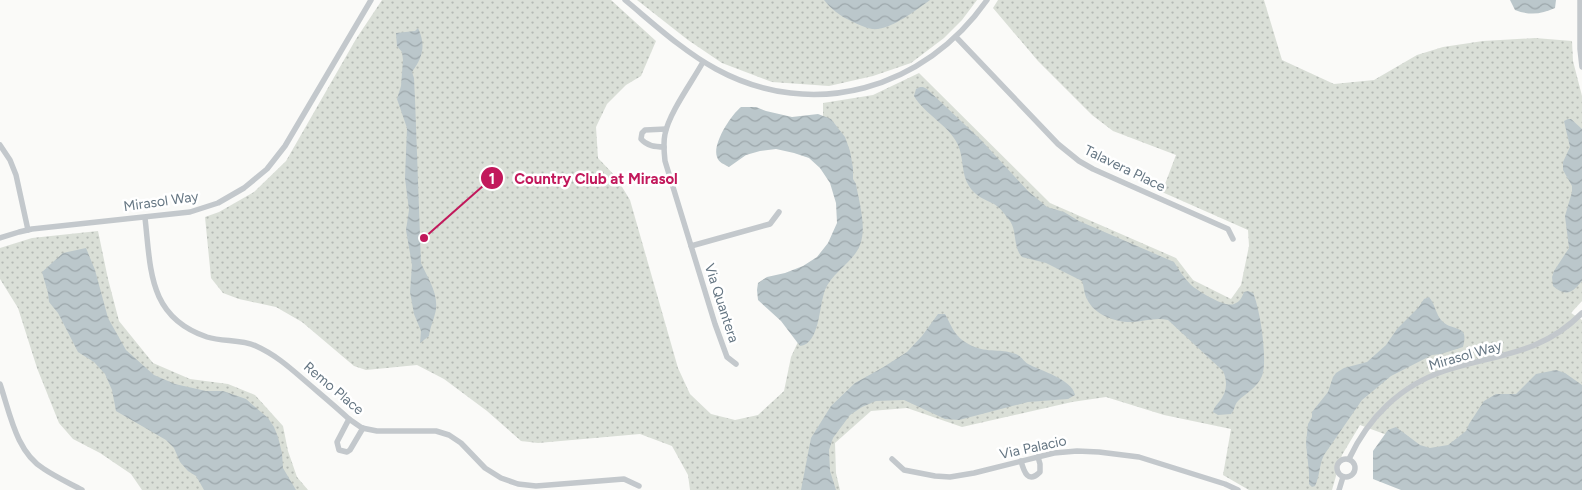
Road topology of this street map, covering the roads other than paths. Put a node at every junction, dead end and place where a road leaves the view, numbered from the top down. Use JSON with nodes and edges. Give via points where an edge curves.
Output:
{"nodes":[{"id":1,"x":372,"y":0,"type":"edge"},
{"id":2,"x":625,"y":0,"type":"edge"},
{"id":3,"x":987,"y":0,"type":"edge"},
{"id":4,"x":1580,"y":0,"type":"edge"},
{"id":5,"x":956,"y":37,"type":"junction"},
{"id":6,"x":703,"y":62,"type":"junction"},
{"id":7,"x":1582,"y":67,"type":"edge"},
{"id":8,"x":666,"y":129,"type":"junction"},
{"id":9,"x":0,"y":145,"type":"edge"},
{"id":10,"x":664,"y":147,"type":"junction"},
{"id":11,"x":779,"y":212,"type":"dead end"},
{"id":12,"x":145,"y":218,"type":"junction"},
{"id":13,"x":28,"y":230,"type":"junction"},
{"id":14,"x":0,"y":238,"type":"edge"},
{"id":15,"x":1233,"y":239,"type":"dead end"},
{"id":16,"x":691,"y":246,"type":"junction"},
{"id":17,"x":1582,"y":313,"type":"edge"},
{"id":18,"x":736,"y":364,"type":"dead end"},
{"id":19,"x":0,"y":384,"type":"edge"},
{"id":20,"x":349,"y":419,"type":"junction"},
{"id":21,"x":364,"y":428,"type":"junction"},
{"id":22,"x":1038,"y":457,"type":"junction"},
{"id":23,"x":892,"y":459,"type":"dead end"},
{"id":24,"x":1349,"y":459,"type":"junction"},
{"id":25,"x":1021,"y":461,"type":"junction"},
{"id":26,"x":1343,"y":476,"type":"junction"},
{"id":27,"x":638,"y":486,"type":"dead end"},
{"id":28,"x":82,"y":490,"type":"edge"},
{"id":29,"x":1238,"y":490,"type":"edge"},
{"id":30,"x":1340,"y":490,"type":"edge"}],
"edges":[{"from":1,"to":12,"type":"street","name":"Mirasol Way","via":[[285,146],[267,169],[244,188],[212,205],[184,213]]},
{"from":2,"to":6,"type":"street"},
{"from":3,"to":5,"type":"street"},
{"from":4,"to":7,"type":"street"},
{"from":5,"to":6,"type":"street","via":[[928,60],[900,76],[873,86],[841,92],[805,94],[773,90],[742,81]]},
{"from":5,"to":15,"type":"street","name":"Talavera Place","via":[[1058,144],[1079,161],[1228,229]]},
{"from":6,"to":8,"type":"street","name":"Via Quantera"},
{"from":8,"to":10,"type":"street","name":"Via Quantera"},
{"from":8,"to":10,"type":"street","via":[[645,130],[641,139],[644,143]]},
{"from":9,"to":13,"type":"street","via":[[16,175]]},
{"from":10,"to":16,"type":"street","name":"Via Quantera","via":[[665,161]]},
{"from":11,"to":16,"type":"street","via":[[770,224]]},
{"from":12,"to":13,"type":"street","name":"Mirasol Way"},
{"from":12,"to":20,"type":"street","name":"Remo Place","via":[[155,289],[175,320],[210,338],[254,344],[275,355]]},
{"from":13,"to":14,"type":"street","name":"Mirasol Way"},
{"from":16,"to":18,"type":"street","name":"Via Quantera","via":[[727,357]]},
{"from":17,"to":24,"type":"street","name":"Mirasol Way","via":[[1555,335],[1528,349],[1444,371],[1403,391],[1370,423]]},
{"from":19,"to":28,"type":"street","via":[[24,450],[43,469]]},
{"from":20,"to":21,"type":"street","name":"Remo Place"},
{"from":20,"to":21,"type":"street","via":[[336,442],[339,450],[350,450]]},
{"from":21,"to":27,"type":"street","name":"Remo Place","via":[[436,431],[449,435],[485,468],[518,484],[536,486],[624,479]]},
{"from":22,"to":25,"type":"street","name":"Via Palacio"},
{"from":22,"to":25,"type":"street","via":[[1040,472],[1035,476],[1025,474]]},
{"from":22,"to":29,"type":"street","name":"Via Palacio","via":[[1077,450],[1139,457]]},
{"from":23,"to":25,"type":"street","name":"Via Palacio","via":[[904,470],[950,477]]},
{"from":24,"to":26,"type":"street","name":"Mirasol Way","via":[[1355,469],[1352,474]]},
{"from":24,"to":26,"type":"street","name":"Mirasol Way","via":[[1340,460],[1337,465],[1337,471]]},
{"from":26,"to":30,"type":"street","name":"Mirasol Way"}]}
